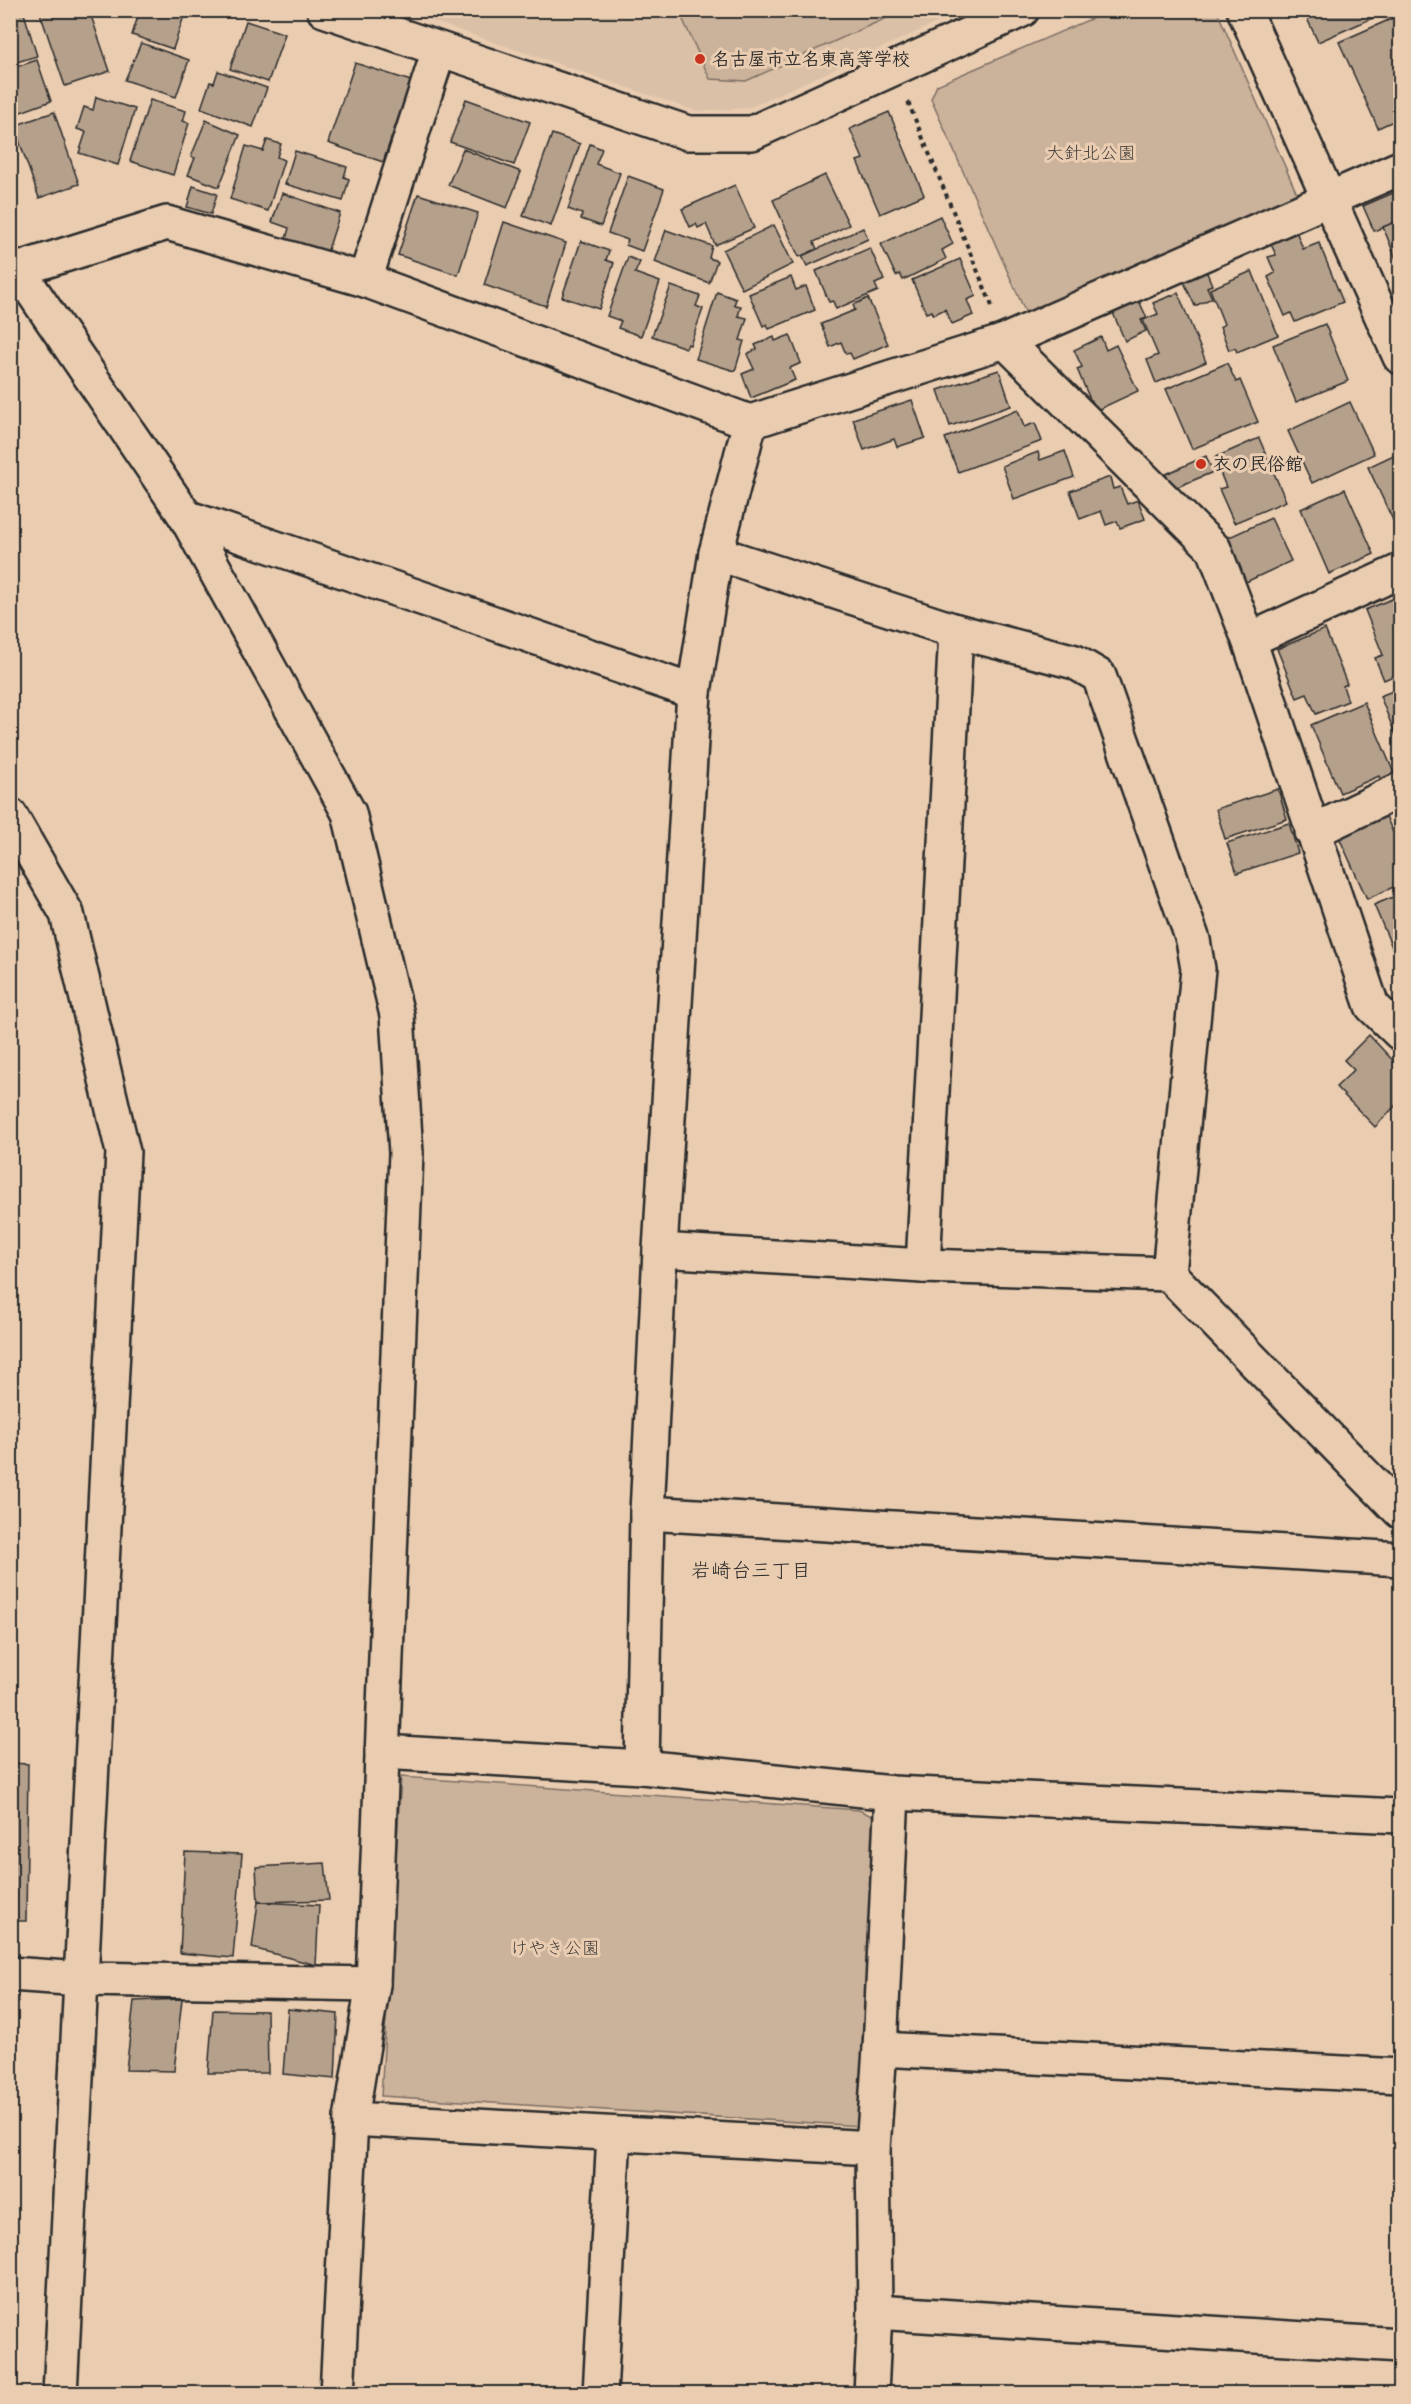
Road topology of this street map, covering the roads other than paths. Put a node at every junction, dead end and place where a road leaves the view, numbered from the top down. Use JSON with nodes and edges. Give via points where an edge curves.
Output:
{"nodes":[{"id":1,"x":324,"y":10,"type":"edge"},
{"id":2,"x":1022,"y":10,"type":"edge"},
{"id":3,"x":1244,"y":10,"type":"edge"},
{"id":4,"x":439,"y":50,"type":"junction"},
{"id":5,"x":1401,"y":168,"type":"edge"},
{"id":6,"x":1329,"y":199,"type":"junction"},
{"id":7,"x":14,"y":271,"type":"edge"},
{"id":8,"x":365,"y":280,"type":"junction"},
{"id":9,"x":1005,"y":340,"type":"junction"},
{"id":10,"x":1401,"y":357,"type":"edge"},
{"id":11,"x":750,"y":422,"type":"junction"},
{"id":12,"x":186,"y":517,"type":"junction"},
{"id":13,"x":716,"y":553,"type":"junction"},
{"id":14,"x":1401,"y":571,"type":"edge"},
{"id":15,"x":956,"y":631,"type":"junction"},
{"id":16,"x":1249,"y":640,"type":"junction"},
{"id":17,"x":694,"y":692,"type":"junction"},
{"id":18,"x":1401,"y":790,"type":"edge"},
{"id":19,"x":10,"y":815,"type":"edge"},
{"id":20,"x":1312,"y":832,"type":"junction"},
{"id":21,"x":1395,"y":1019,"type":"edge"},
{"id":22,"x":660,"y":1250,"type":"junction"},
{"id":23,"x":923,"y":1266,"type":"junction"},
{"id":24,"x":1169,"y":1274,"type":"junction"},
{"id":25,"x":1401,"y":1511,"type":"edge"},
{"id":26,"x":647,"y":1513,"type":"junction"},
{"id":27,"x":1401,"y":1559,"type":"edge"},
{"id":28,"x":382,"y":1752,"type":"junction"},
{"id":29,"x":642,"y":1767,"type":"junction"},
{"id":30,"x":891,"y":1793,"type":"junction"},
{"id":31,"x":1401,"y":1816,"type":"edge"},
{"id":32,"x":10,"y":1974,"type":"edge"},
{"id":33,"x":82,"y":1979,"type":"junction"},
{"id":34,"x":373,"y":1984,"type":"junction"},
{"id":35,"x":880,"y":2049,"type":"junction"},
{"id":36,"x":1401,"y":2076,"type":"edge"},
{"id":37,"x":351,"y":2119,"type":"junction"},
{"id":38,"x":614,"y":2134,"type":"junction"},
{"id":39,"x":873,"y":2148,"type":"junction"},
{"id":40,"x":875,"y":2312,"type":"junction"},
{"id":41,"x":1401,"y":2345,"type":"edge"},
{"id":42,"x":60,"y":2394,"type":"edge"},
{"id":43,"x":337,"y":2394,"type":"edge"},
{"id":44,"x":600,"y":2394,"type":"edge"},
{"id":45,"x":871,"y":2394,"type":"edge"}],
"edges":[{"from":1,"to":4,"type":"street"},
{"from":2,"to":4,"type":"street","via":[[752,134],[688,133]]},
{"from":3,"to":6,"type":"street"},
{"from":4,"to":8,"type":"street"},
{"from":5,"to":6,"type":"street"},
{"from":6,"to":9,"type":"street"},
{"from":6,"to":10,"type":"street"},
{"from":7,"to":8,"type":"street","via":[[167,223]]},
{"from":7,"to":12,"type":"street"},
{"from":8,"to":11,"type":"street"},
{"from":9,"to":11,"type":"street"},
{"from":9,"to":16,"type":"street","via":[[1214,549]]},
{"from":11,"to":13,"type":"street"},
{"from":12,"to":17,"type":"street"},
{"from":12,"to":28,"type":"street","via":[[349,813],[397,1015],[406,1153]]},
{"from":13,"to":15,"type":"street"},
{"from":13,"to":17,"type":"street"},
{"from":14,"to":16,"type":"street"},
{"from":15,"to":23,"type":"street"},
{"from":15,"to":24,"type":"street","via":[[1075,662],[1099,676],[1192,940],[1198,969]]},
{"from":16,"to":20,"type":"street"},
{"from":17,"to":22,"type":"street"},
{"from":18,"to":20,"type":"street"},
{"from":19,"to":33,"type":"street","via":[[67,914],[123,1152]]},
{"from":20,"to":21,"type":"street","via":[[1372,1006]]},
{"from":22,"to":23,"type":"street"},
{"from":22,"to":26,"type":"street"},
{"from":23,"to":24,"type":"street"},
{"from":24,"to":25,"type":"street"},
{"from":26,"to":27,"type":"street"},
{"from":26,"to":29,"type":"street"},
{"from":28,"to":29,"type":"street"},
{"from":28,"to":34,"type":"street"},
{"from":29,"to":30,"type":"street"},
{"from":30,"to":31,"type":"street"},
{"from":30,"to":35,"type":"street"},
{"from":32,"to":33,"type":"street"},
{"from":33,"to":34,"type":"street"},
{"from":33,"to":42,"type":"street"},
{"from":34,"to":37,"type":"street"},
{"from":35,"to":36,"type":"street"},
{"from":35,"to":39,"type":"street"},
{"from":37,"to":38,"type":"street"},
{"from":37,"to":43,"type":"street"},
{"from":38,"to":39,"type":"street"},
{"from":38,"to":44,"type":"street"},
{"from":39,"to":40,"type":"street"},
{"from":40,"to":41,"type":"street"},
{"from":40,"to":45,"type":"street"}]}
